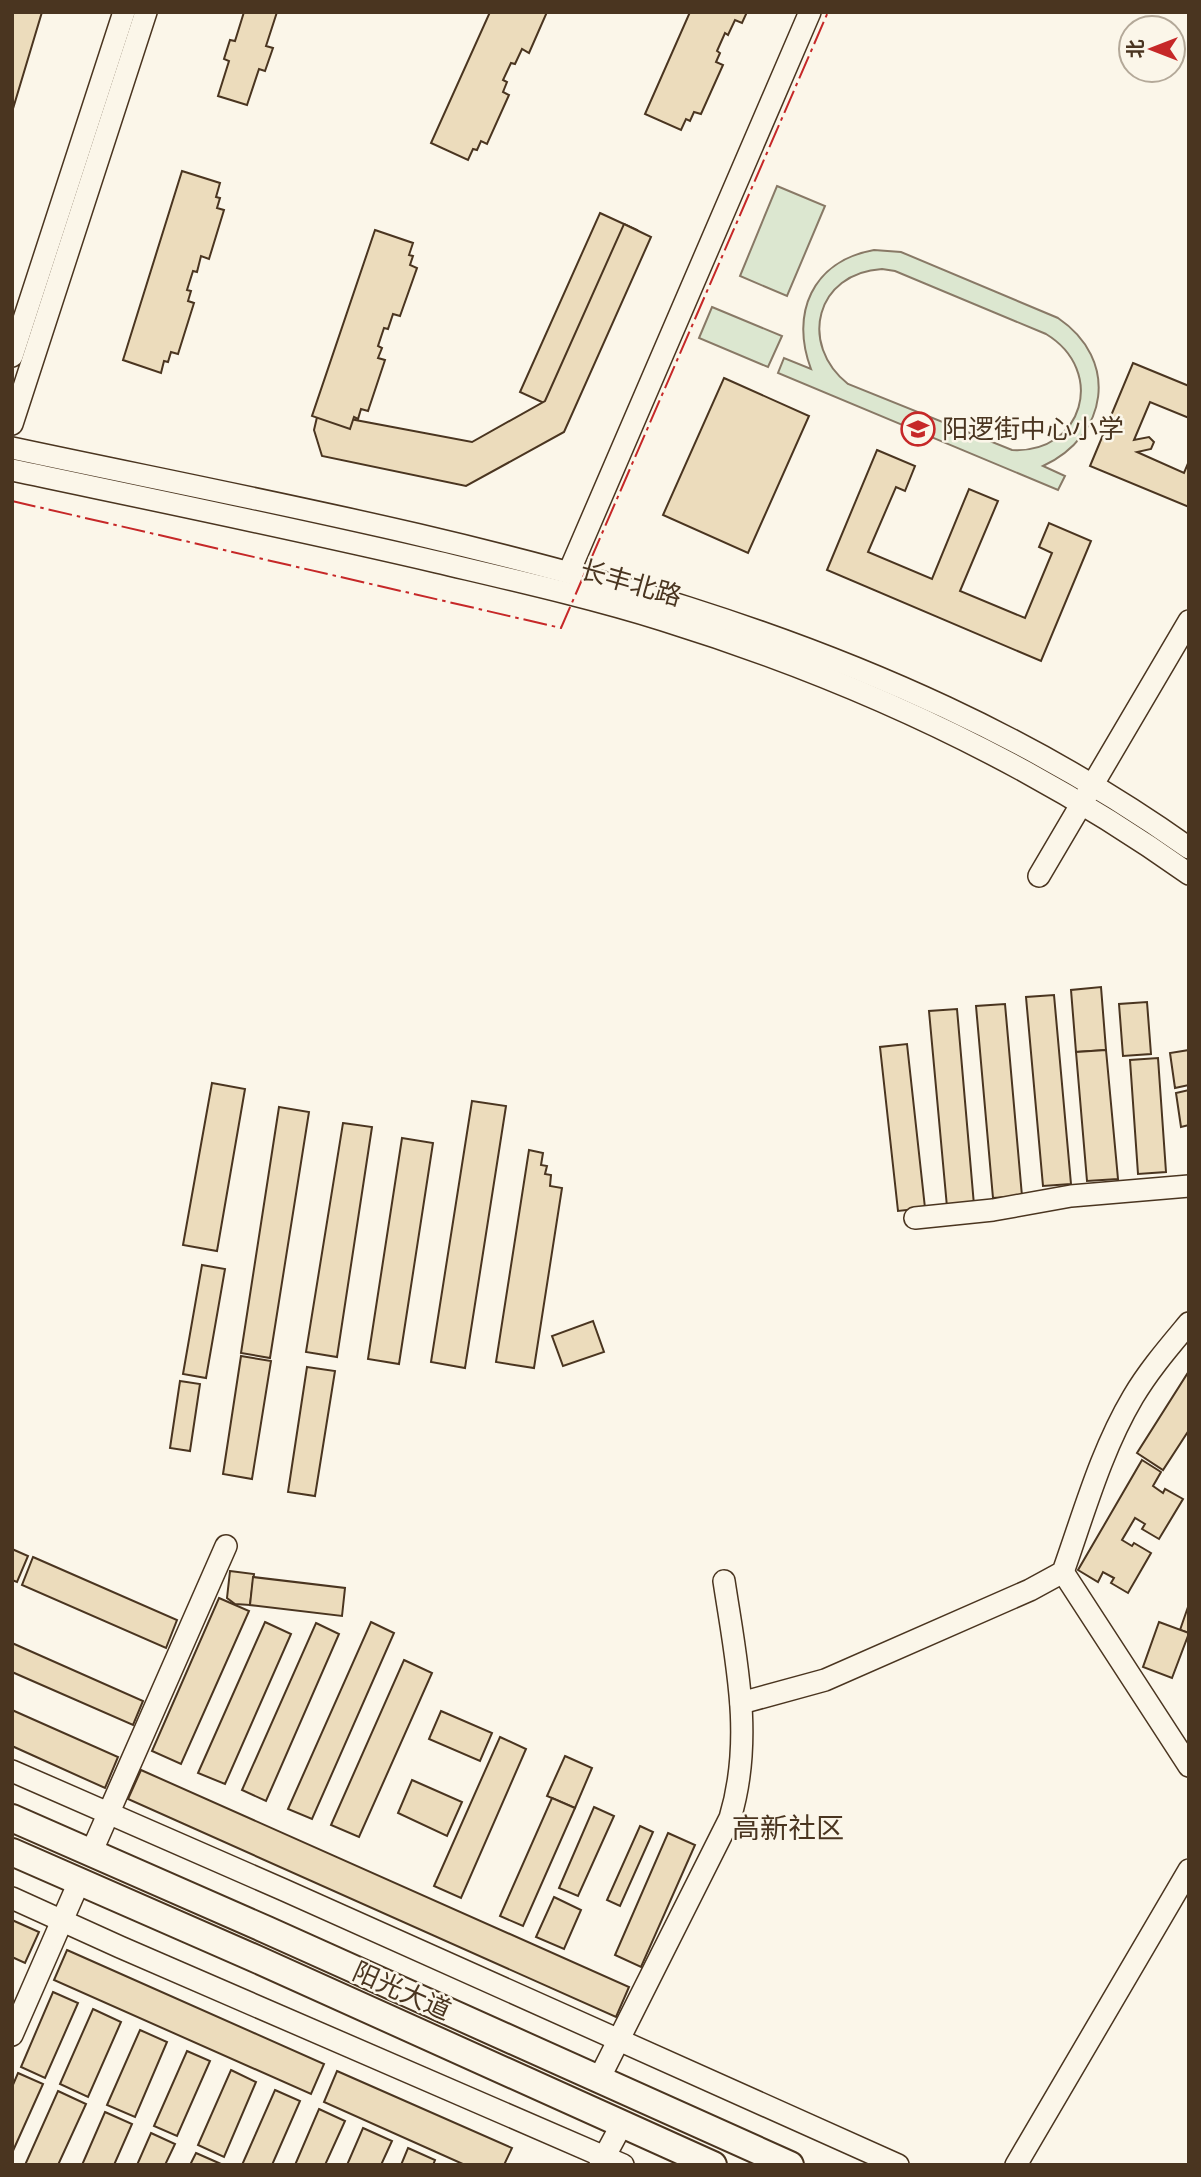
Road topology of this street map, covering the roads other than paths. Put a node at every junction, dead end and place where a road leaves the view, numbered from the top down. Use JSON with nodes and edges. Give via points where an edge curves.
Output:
{"nodes":[{"id":1,"x":124,"y":12,"type":"edge"},
{"id":2,"x":146,"y":12,"type":"edge"},
{"id":3,"x":810,"y":12,"type":"edge"},
{"id":4,"x":12,"y":356,"type":"edge"},
{"id":5,"x":12,"y":424,"type":"edge"},
{"id":6,"x":12,"y":448,"type":"edge"},
{"id":7,"x":12,"y":470,"type":"edge"},
{"id":8,"x":569,"y":572,"type":"junction"},
{"id":9,"x":1189,"y":621,"type":"edge"},
{"id":10,"x":1189,"y":649,"type":"edge"},
{"id":11,"x":1093,"y":798,"type":"junction"},
{"id":12,"x":1189,"y":848,"type":"edge"},
{"id":13,"x":1189,"y":874,"type":"edge"},
{"id":14,"x":1045,"y":879,"type":"dead end"},
{"id":15,"x":1189,"y":1186,"type":"edge"},
{"id":16,"x":915,"y":1218,"type":"dead end"},
{"id":17,"x":1189,"y":1324,"type":"edge"},
{"id":18,"x":226,"y":1546,"type":"dead end"},
{"id":19,"x":1063,"y":1572,"type":"junction"},
{"id":20,"x":724,"y":1581,"type":"dead end"},
{"id":21,"x":741,"y":1703,"type":"junction"},
{"id":22,"x":1189,"y":1766,"type":"edge"},
{"id":23,"x":12,"y":1771,"type":"edge"},
{"id":24,"x":109,"y":1813,"type":"junction"},
{"id":25,"x":12,"y":1818,"type":"edge"},
{"id":26,"x":12,"y":1852,"type":"edge"},
{"id":27,"x":91,"y":1853,"type":"junction"},
{"id":28,"x":1189,"y":1870,"type":"edge"},
{"id":29,"x":79,"y":1882,"type":"junction"},
{"id":30,"x":12,"y":1898,"type":"edge"},
{"id":31,"x":62,"y":1921,"type":"junction"},
{"id":32,"x":12,"y":2035,"type":"edge"},
{"id":33,"x":618,"y":2040,"type":"junction"},
{"id":34,"x":599,"y":2080,"type":"junction"},
{"id":35,"x":622,"y":2124,"type":"junction"},
{"id":36,"x":609,"y":2162,"type":"edge"},
{"id":37,"x":713,"y":2165,"type":"edge"},
{"id":38,"x":790,"y":2165,"type":"edge"},
{"id":39,"x":898,"y":2165,"type":"edge"},
{"id":40,"x":1016,"y":2165,"type":"edge"}],
"edges":[{"from":1,"to":4,"type":"street"},
{"from":2,"to":5,"type":"street"},
{"from":3,"to":8,"type":"street"},
{"from":6,"to":8,"type":"street","name":"长丰北路","via":[[371,524]]},
{"from":7,"to":11,"type":"street","name":"长丰北路","via":[[392,551],[664,621],[798,667]]},
{"from":8,"to":11,"type":"street","name":"长丰北路","via":[[733,621],[877,676],[1009,739]]},
{"from":9,"to":11,"type":"street"},
{"from":10,"to":11,"type":"street"},
{"from":11,"to":12,"type":"street","name":"长丰北路"},
{"from":11,"to":13,"type":"street","name":"长丰北路"},
{"from":11,"to":14,"type":"street"},
{"from":15,"to":16,"type":"street","via":[[1071,1196]]},
{"from":17,"to":19,"type":"street","via":[[1149,1373],[1121,1418]]},
{"from":18,"to":24,"type":"street"},
{"from":19,"to":21,"type":"street","via":[[825,1680]]},
{"from":19,"to":22,"type":"street"},
{"from":20,"to":21,"type":"street"},
{"from":21,"to":33,"type":"street","via":[[741,1773],[730,1818]]},
{"from":23,"to":24,"type":"street"},
{"from":24,"to":27,"type":"street"},
{"from":24,"to":33,"type":"street"},
{"from":25,"to":27,"type":"main road","name":"阳光大道"},
{"from":26,"to":29,"type":"main road","name":"阳光大道"},
{"from":27,"to":34,"type":"main road","name":"阳光大道"},
{"from":28,"to":40,"type":"street"},
{"from":29,"to":31,"type":"street"},
{"from":29,"to":35,"type":"main road","name":"阳光大道"},
{"from":30,"to":31,"type":"street"},
{"from":31,"to":32,"type":"street"},
{"from":31,"to":36,"type":"street"},
{"from":33,"to":34,"type":"street"},
{"from":33,"to":39,"type":"street"},
{"from":34,"to":38,"type":"main road","name":"阳光大道"},
{"from":35,"to":36,"type":"street"},
{"from":35,"to":37,"type":"main road","name":"阳光大道"}]}
